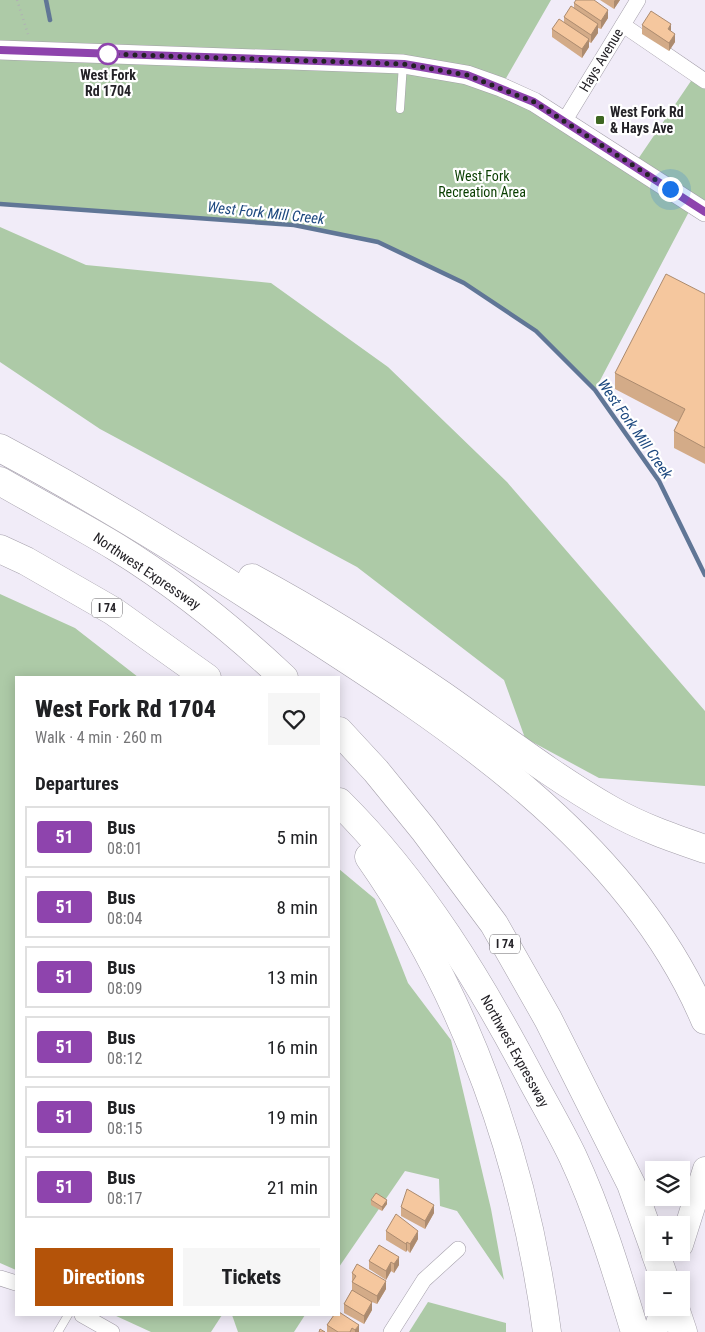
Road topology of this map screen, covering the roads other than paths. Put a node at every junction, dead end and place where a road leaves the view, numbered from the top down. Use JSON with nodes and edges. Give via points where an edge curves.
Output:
{"nodes":[{"id":1,"x":638,"y":0,"type":"edge"},
{"id":2,"x":623,"y":25,"type":"junction"},
{"id":3,"x":0,"y":50,"type":"edge"},
{"id":4,"x":404,"y":64,"type":"junction"},
{"id":5,"x":705,"y":81,"type":"edge"},
{"id":6,"x":400,"y":109,"type":"dead end"},
{"id":7,"x":565,"y":120,"type":"junction"},
{"id":8,"x":705,"y":212,"type":"edge"},
{"id":9,"x":0,"y":448,"type":"edge"},
{"id":10,"x":0,"y":481,"type":"edge"},
{"id":11,"x":130,"y":523,"type":"junction"},
{"id":12,"x":0,"y":549,"type":"edge"},
{"id":13,"x":204,"y":676,"type":"edge"},
{"id":14,"x":282,"y":676,"type":"edge"},
{"id":15,"x":340,"y":732,"type":"edge"},
{"id":16,"x":340,"y":803,"type":"edge"},
{"id":17,"x":340,"y":819,"type":"edge"},
{"id":18,"x":705,"y":849,"type":"edge"},
{"id":19,"x":702,"y":1013,"type":"edge"},
{"id":20,"x":705,"y":1169,"type":"edge"},
{"id":21,"x":690,"y":1216,"type":"edge"},
{"id":22,"x":645,"y":1223,"type":"edge"},
{"id":23,"x":458,"y":1249,"type":"dead end"},
{"id":24,"x":67,"y":1316,"type":"edge"},
{"id":25,"x":84,"y":1316,"type":"edge"},
{"id":26,"x":661,"y":1316,"type":"edge"},
{"id":27,"x":678,"y":1316,"type":"edge"},
{"id":28,"x":58,"y":1332,"type":"edge"},
{"id":29,"x":112,"y":1332,"type":"edge"},
{"id":30,"x":391,"y":1332,"type":"edge"},
{"id":31,"x":546,"y":1332,"type":"edge"},
{"id":32,"x":635,"y":1332,"type":"edge"},
{"id":33,"x":656,"y":1332,"type":"edge"},
{"id":34,"x":683,"y":1332,"type":"edge"}],
"edges":[{"from":1,"to":2,"type":"street","name":"Hays Avenue"},
{"from":2,"to":5,"type":"street"},
{"from":2,"to":7,"type":"street","name":"Hays Avenue"},
{"from":3,"to":4,"type":"street"},
{"from":4,"to":6,"type":"lane"},
{"from":4,"to":7,"type":"street","via":[[467,75],[493,84]]},
{"from":7,"to":8,"type":"street"},
{"from":9,"to":11,"type":"highway"},
{"from":10,"to":14,"type":"highway","name":"Northwest Expressway","via":[[116,547],[170,583],[216,618]]},
{"from":11,"to":18,"type":"highway","via":[[171,537],[294,601],[440,694],[560,780],[656,832]]},
{"from":11,"to":19,"type":"highway","via":[[316,639],[494,763],[546,806],[638,906],[670,954]]},
{"from":12,"to":13,"type":"highway","number":"I 74","via":[[112,611]]},
{"from":15,"to":22,"type":"highway","number":"I 74","via":[[424,830],[494,924],[548,1019],[631,1184]]},
{"from":16,"to":32,"type":"highway","name":"Northwest Expressway","via":[[398,867],[448,936],[504,1028],[573,1158],[610,1250]]},
{"from":17,"to":31,"type":"highway","via":[[380,872],[444,980],[495,1103],[522,1195]]},
{"from":20,"to":21,"type":"main road"},
{"from":23,"to":30,"type":"street","via":[[424,1280]]},
{"from":24,"to":28,"type":"lane"},
{"from":25,"to":29,"type":"street"},
{"from":26,"to":33,"type":"main road"},
{"from":27,"to":34,"type":"highway"}]}
